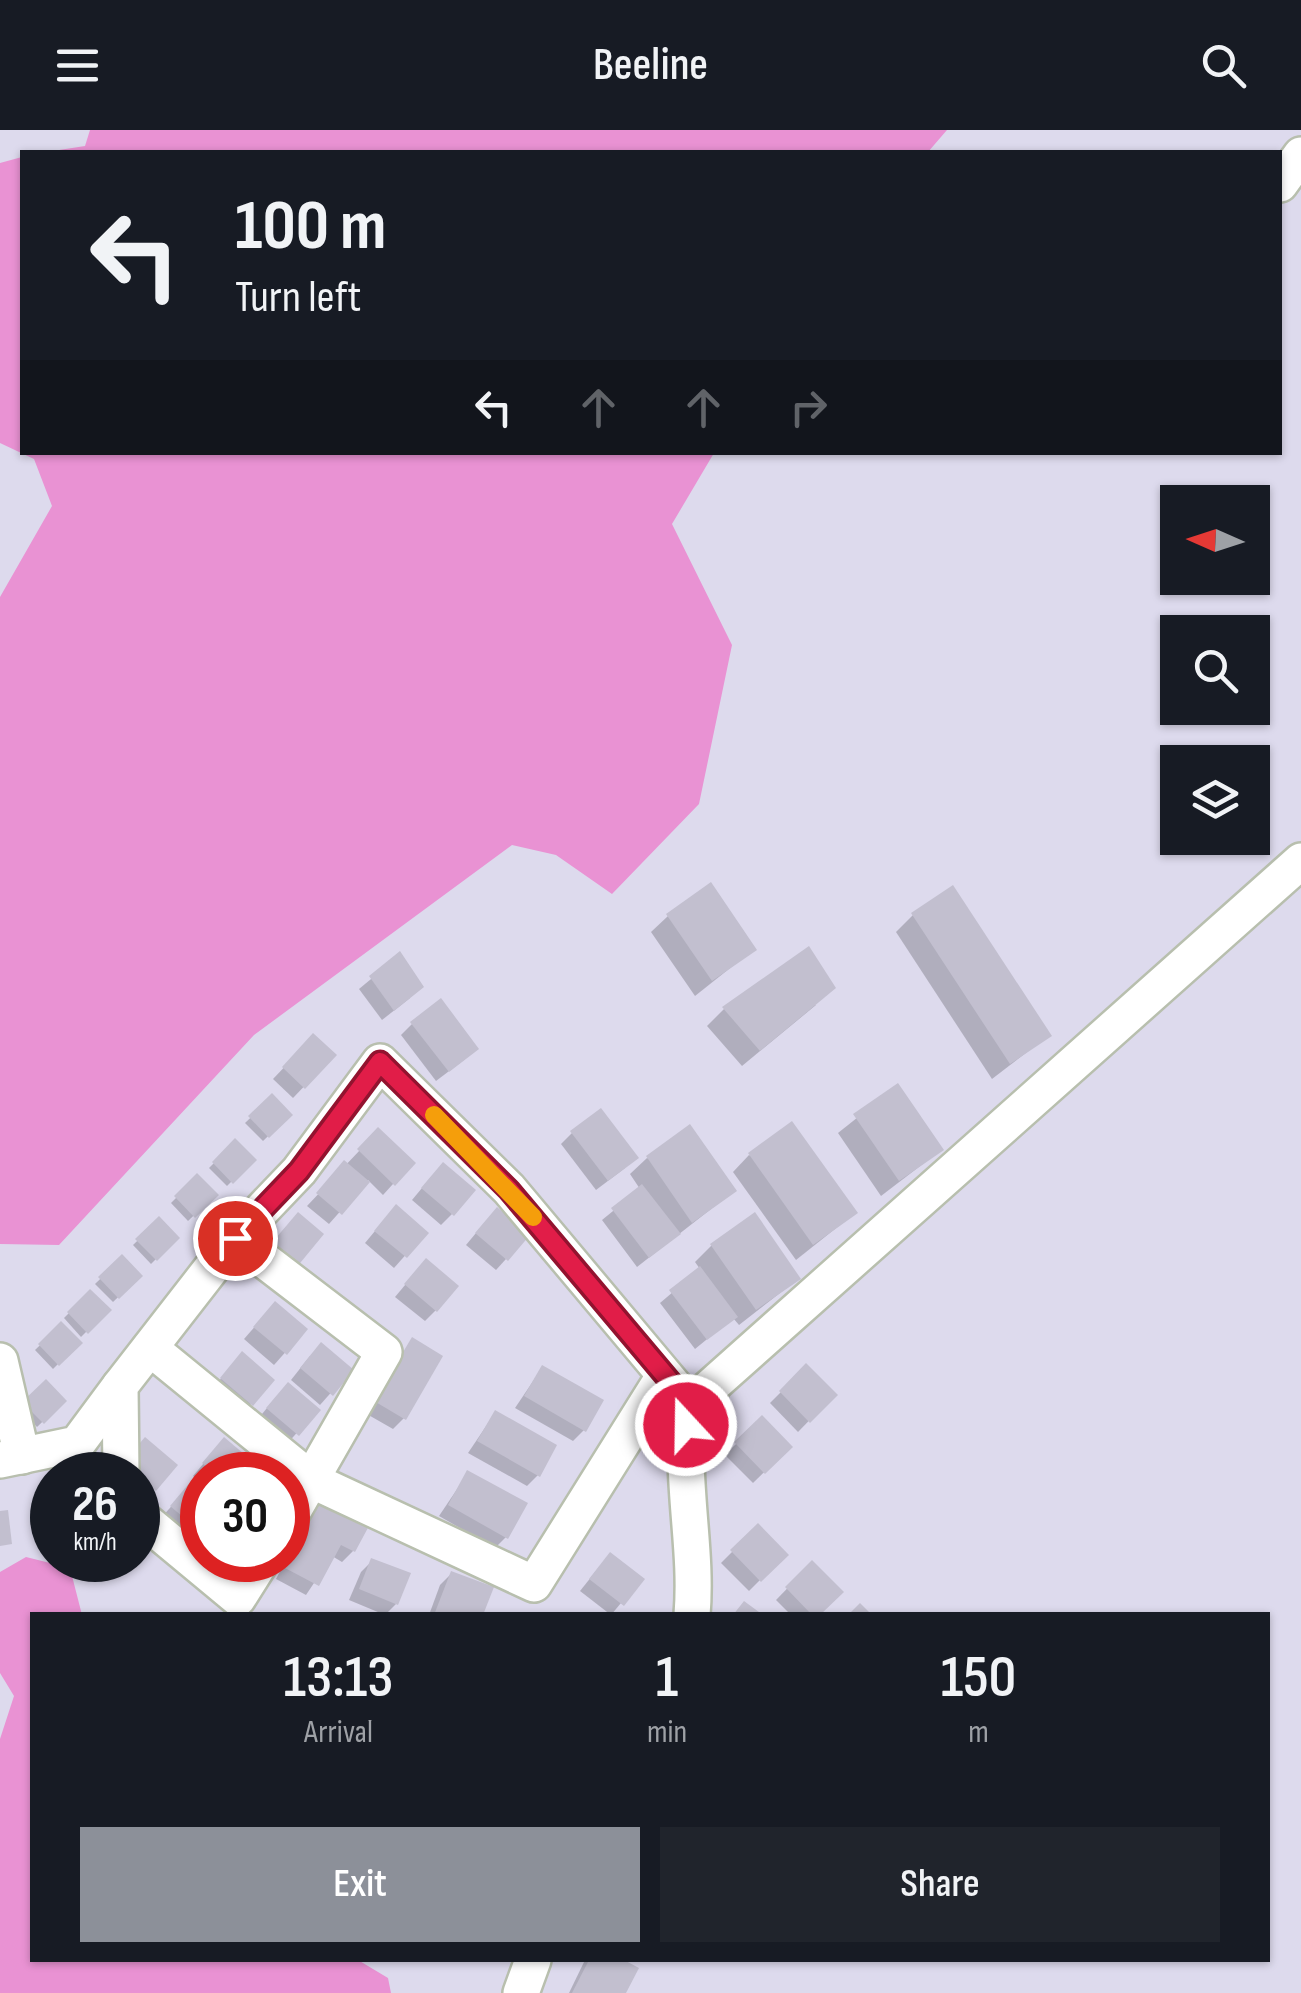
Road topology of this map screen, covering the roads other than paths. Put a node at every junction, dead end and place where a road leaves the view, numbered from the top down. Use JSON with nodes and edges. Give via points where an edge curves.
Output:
{"nodes":[{"id":1,"x":1301,"y":155,"type":"edge"},
{"id":2,"x":1282,"y":181,"type":"edge"},
{"id":3,"x":1301,"y":861,"type":"edge"},
{"id":4,"x":235,"y":1238,"type":"junction"},
{"id":5,"x":150,"y":1348,"type":"junction"},
{"id":6,"x":0,"y":1360,"type":"edge"},
{"id":7,"x":664,"y":1376,"type":"junction"},
{"id":8,"x":120,"y":1386,"type":"junction"},
{"id":9,"x":690,"y":1405,"type":"junction"},
{"id":10,"x":121,"y":1452,"type":"edge"},
{"id":11,"x":11,"y":1458,"type":"edge"},
{"id":12,"x":313,"y":1481,"type":"junction"},
{"id":13,"x":310,"y":1486,"type":"edge"},
{"id":14,"x":160,"y":1534,"type":"edge"},
{"id":15,"x":180,"y":1550,"type":"edge"},
{"id":16,"x":218,"y":1582,"type":"edge"},
{"id":17,"x":248,"y":1582,"type":"edge"},
{"id":18,"x":692,"y":1612,"type":"edge"},
{"id":19,"x":532,"y":1962,"type":"edge"},
{"id":20,"x":522,"y":1993,"type":"edge"}],
"edges":[{"from":1,"to":2,"type":"street"},
{"from":3,"to":9,"type":"street"},
{"from":4,"to":5,"type":"street"},
{"from":4,"to":7,"type":"street","via":[[299,1171],[380,1062],[509,1190]]},
{"from":4,"to":12,"type":"street","via":[[384,1352]]},
{"from":5,"to":8,"type":"street"},
{"from":5,"to":12,"type":"street"},
{"from":6,"to":11,"type":"street"},
{"from":7,"to":9,"type":"street"},
{"from":7,"to":12,"type":"street","via":[[534,1584]]},
{"from":8,"to":10,"type":"street"},
{"from":8,"to":11,"type":"street","via":[[77,1444]]},
{"from":9,"to":18,"type":"street","via":[[683,1446]]},
{"from":12,"to":13,"type":"street"},
{"from":14,"to":15,"type":"street"},
{"from":16,"to":17,"type":"street","via":[[238,1598]]},
{"from":19,"to":20,"type":"street"}]}
